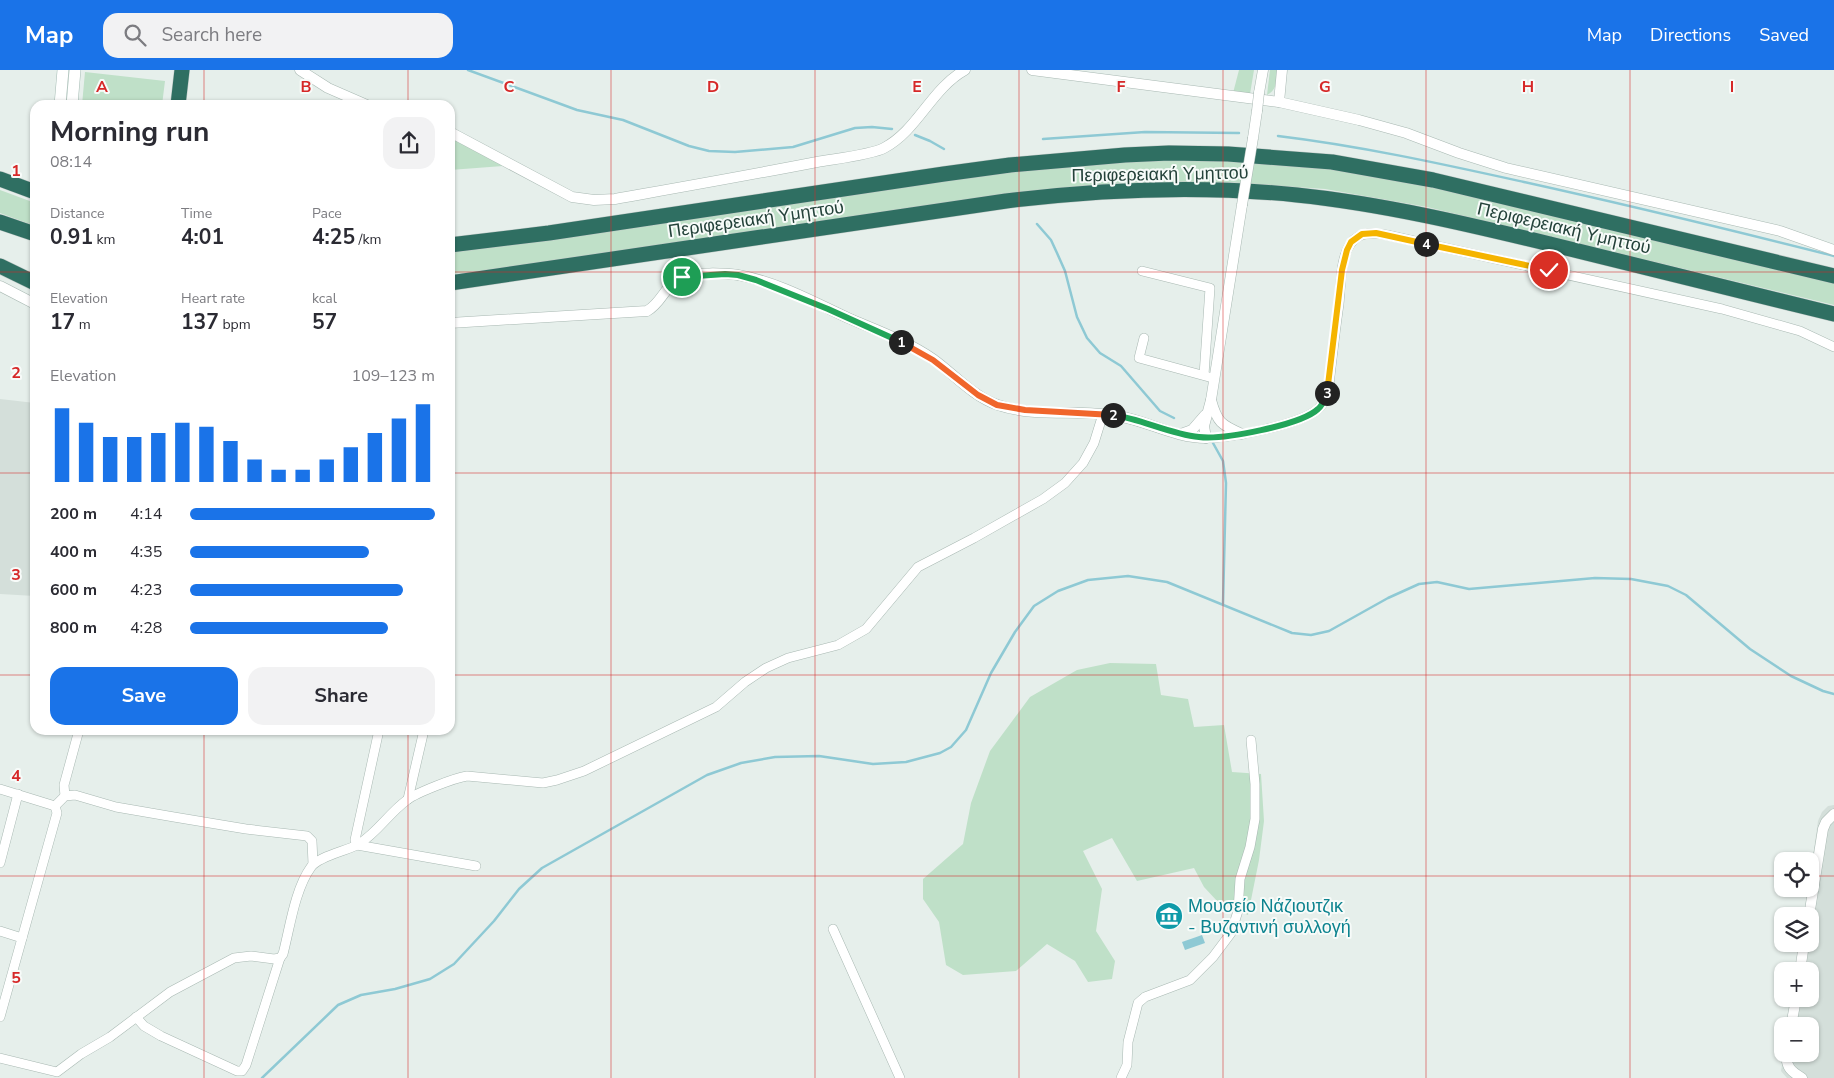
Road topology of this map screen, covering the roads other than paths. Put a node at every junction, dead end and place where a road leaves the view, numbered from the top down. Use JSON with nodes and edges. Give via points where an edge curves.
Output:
{"nodes":[{"id":1,"x":62,"y":70,"type":"edge"},
{"id":2,"x":74,"y":70,"type":"edge"},
{"id":3,"x":300,"y":70,"type":"edge"},
{"id":4,"x":965,"y":70,"type":"edge"},
{"id":5,"x":1032,"y":70,"type":"edge"},
{"id":6,"x":1263,"y":70,"type":"edge"},
{"id":7,"x":1282,"y":70,"type":"edge"},
{"id":8,"x":181,"y":71,"type":"edge"},
{"id":9,"x":1082,"y":73,"type":"edge"},
{"id":10,"x":60,"y":100,"type":"edge"},
{"id":11,"x":72,"y":100,"type":"edge"},
{"id":12,"x":178,"y":100,"type":"edge"},
{"id":13,"x":356,"y":100,"type":"edge"},
{"id":14,"x":1279,"y":102,"type":"junction"},
{"id":15,"x":455,"y":135,"type":"edge"},
{"id":16,"x":0,"y":180,"type":"edge"},
{"id":17,"x":30,"y":190,"type":"edge"},
{"id":18,"x":0,"y":222,"type":"edge"},
{"id":19,"x":30,"y":232,"type":"edge"},
{"id":20,"x":455,"y":244,"type":"edge"},
{"id":21,"x":1834,"y":250,"type":"edge"},
{"id":22,"x":0,"y":266,"type":"edge"},
{"id":23,"x":562,"y":267,"type":"junction"},
{"id":24,"x":1142,"y":271,"type":"dead end"},
{"id":25,"x":1834,"y":276,"type":"edge"},
{"id":26,"x":30,"y":281,"type":"edge"},
{"id":27,"x":455,"y":282,"type":"edge"},
{"id":28,"x":0,"y":286,"type":"edge"},
{"id":29,"x":455,"y":290,"type":"edge"},
{"id":30,"x":30,"y":301,"type":"edge"},
{"id":31,"x":1834,"y":314,"type":"edge"},
{"id":32,"x":455,"y":323,"type":"edge"},
{"id":33,"x":1144,"y":338,"type":"dead end"},
{"id":34,"x":1834,"y":347,"type":"edge"},
{"id":35,"x":1209,"y":377,"type":"junction"},
{"id":36,"x":1103,"y":414,"type":"junction"},
{"id":37,"x":1211,"y":415,"type":"junction"},
{"id":38,"x":1181,"y":434,"type":"junction"},
{"id":39,"x":1242,"y":434,"type":"junction"},
{"id":40,"x":1206,"y":438,"type":"junction"},
{"id":41,"x":78,"y":735,"type":"edge"},
{"id":42,"x":377,"y":735,"type":"edge"},
{"id":43,"x":423,"y":735,"type":"edge"},
{"id":44,"x":1251,"y":740,"type":"dead end"},
{"id":45,"x":0,"y":789,"type":"edge"},
{"id":46,"x":18,"y":794,"type":"junction"},
{"id":47,"x":65,"y":796,"type":"junction"},
{"id":48,"x":408,"y":799,"type":"junction"},
{"id":49,"x":56,"y":806,"type":"junction"},
{"id":50,"x":1834,"y":814,"type":"edge"},
{"id":51,"x":358,"y":845,"type":"junction"},
{"id":52,"x":0,"y":863,"type":"edge"},
{"id":53,"x":313,"y":864,"type":"junction"},
{"id":54,"x":476,"y":866,"type":"dead end"},
{"id":55,"x":1810,"y":907,"type":"edge"},
{"id":56,"x":833,"y":929,"type":"dead end"},
{"id":57,"x":0,"y":931,"type":"edge"},
{"id":58,"x":22,"y":938,"type":"junction"},
{"id":59,"x":280,"y":958,"type":"junction"},
{"id":60,"x":0,"y":1016,"type":"edge"},
{"id":61,"x":136,"y":1017,"type":"junction"},
{"id":62,"x":0,"y":1058,"type":"edge"},
{"id":63,"x":1786,"y":1062,"type":"edge"},
{"id":64,"x":56,"y":1075,"type":"edge"},
{"id":65,"x":900,"y":1078,"type":"edge"},
{"id":66,"x":1121,"y":1078,"type":"edge"},
{"id":67,"x":1802,"y":1078,"type":"edge"}],
"edges":[{"from":1,"to":10,"type":"main road"},
{"from":2,"to":11,"type":"main road"},
{"from":3,"to":13,"type":"street","via":[[322,85]]},
{"from":4,"to":15,"type":"street","via":[[937,93],[902,136],[881,149],[615,199],[572,197]]},
{"from":5,"to":9,"type":"street"},
{"from":6,"to":35,"type":"street","bridge":true,"via":[[1242,205]]},
{"from":7,"to":14,"type":"street"},
{"from":8,"to":12,"type":"highway"},
{"from":9,"to":14,"type":"street"},
{"from":14,"to":21,"type":"street","via":[[1406,132],[1506,168],[1780,231]]},
{"from":16,"to":17,"type":"highway"},
{"from":18,"to":19,"type":"highway"},
{"from":20,"to":25,"type":"highway","name":"Περιφερειακή Υμηττού","via":[[1019,164],[1125,155],[1228,154],[1332,162],[1433,180]]},
{"from":22,"to":26,"type":"highway"},
{"from":23,"to":27,"type":"highway","name":"Περιφερειακή Υμηττού"},
{"from":23,"to":29,"type":"highway","via":[[512,281]]},
{"from":23,"to":31,"type":"highway","name":"Περιφερειακή Υμηττού","via":[[1042,196],[1124,190],[1224,190],[1333,199],[1414,212]]},
{"from":24,"to":35,"type":"street","via":[[1210,288]]},
{"from":28,"to":30,"type":"street"},
{"from":32,"to":36,"type":"street","via":[[647,311],[682,277],[738,275],[775,286],[912,346],[978,395],[997,405],[1025,410]]},
{"from":33,"to":35,"type":"street","via":[[1139,358]]},
{"from":34,"to":39,"type":"street","via":[[1800,331],[1722,309],[1387,235],[1362,234],[1347,250],[1342,270],[1329,385],[1323,402],[1309,415]]},
{"from":35,"to":37,"type":"street"},
{"from":36,"to":38,"type":"street"},
{"from":36,"to":48,"type":"street","via":[[1094,443],[1065,483],[1028,508],[918,567],[866,629],[838,644],[788,658],[766,668],[716,707],[584,771],[543,783],[467,776]]},
{"from":37,"to":38,"type":"street","via":[[1192,430]]},
{"from":37,"to":39,"type":"street"},
{"from":37,"to":40,"type":"street","via":[[1204,426]]},
{"from":38,"to":40,"type":"street"},
{"from":39,"to":40,"type":"street"},
{"from":41,"to":47,"type":"street","via":[[64,785]]},
{"from":42,"to":51,"type":"street","via":[[358,822],[355,840]]},
{"from":43,"to":48,"type":"street"},
{"from":44,"to":66,"type":"street","via":[[1255,819],[1240,879],[1238,912],[1231,933],[1190,980],[1145,997],[1138,1003],[1128,1042],[1127,1065]]},
{"from":45,"to":46,"type":"street"},
{"from":46,"to":49,"type":"street"},
{"from":46,"to":52,"type":"street"},
{"from":47,"to":49,"type":"street"},
{"from":47,"to":53,"type":"street","via":[[75,795],[116,807],[246,829],[307,836],[312,841]]},
{"from":48,"to":51,"type":"street","via":[[374,834]]},
{"from":49,"to":58,"type":"street"},
{"from":50,"to":55,"type":"street","via":[[1823,829]]},
{"from":51,"to":53,"type":"street"},
{"from":51,"to":54,"type":"street"},
{"from":53,"to":59,"type":"street","via":[[306,874]]},
{"from":56,"to":65,"type":"street"},
{"from":57,"to":58,"type":"street"},
{"from":58,"to":60,"type":"street"},
{"from":59,"to":61,"type":"street","via":[[234,958],[170,992]]},
{"from":59,"to":61,"type":"street","via":[[242,1071],[161,1036]]},
{"from":61,"to":64,"type":"street"},
{"from":62,"to":64,"type":"street"},
{"from":63,"to":67,"type":"street","via":[[1789,1069]]}]}
